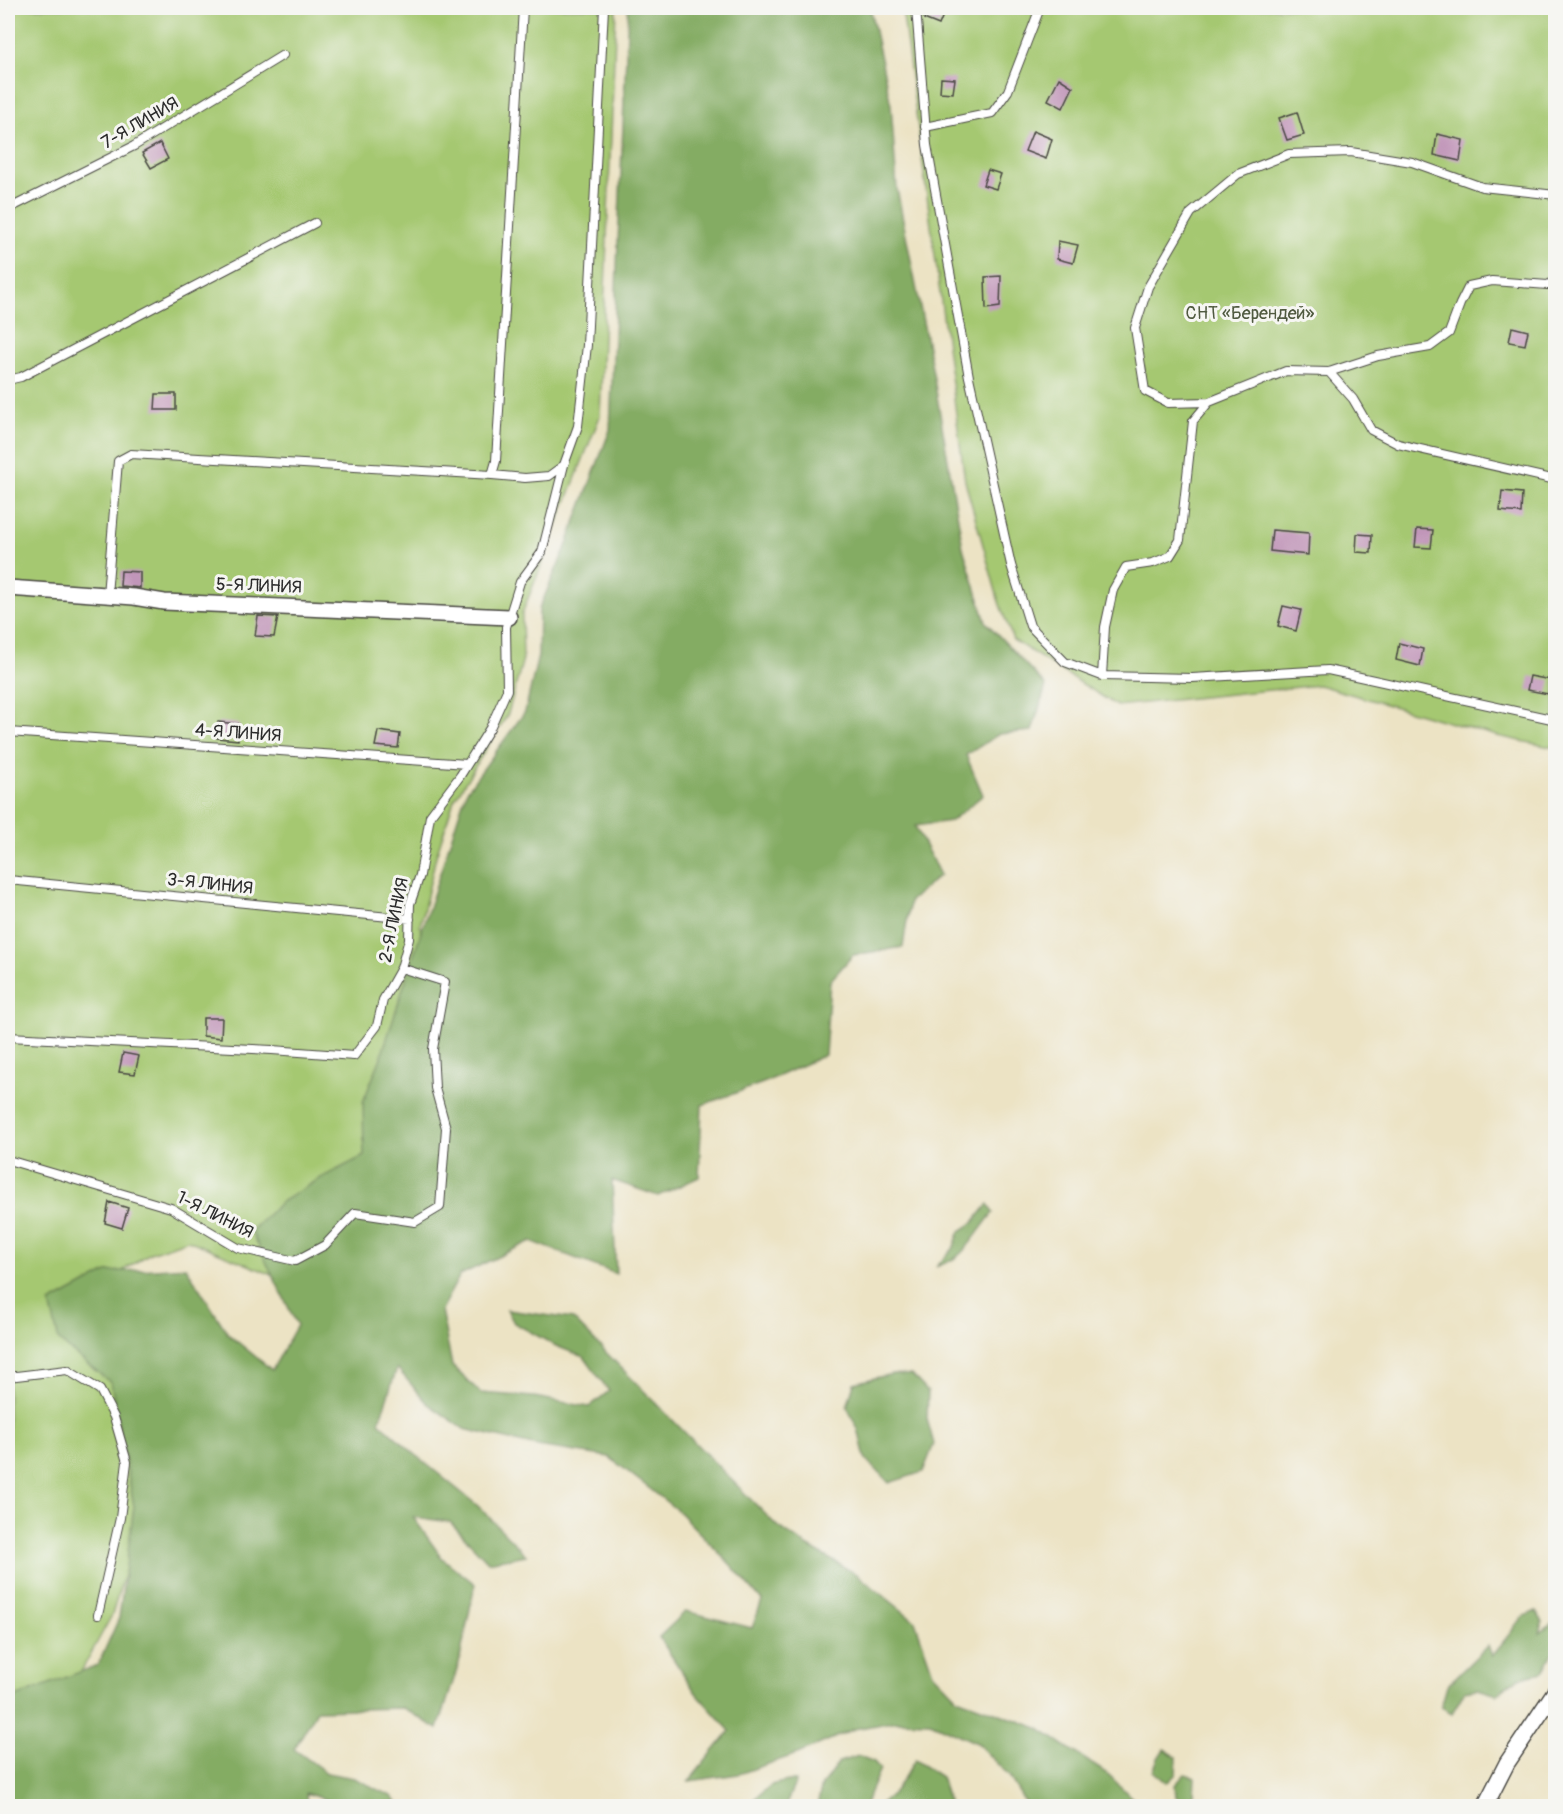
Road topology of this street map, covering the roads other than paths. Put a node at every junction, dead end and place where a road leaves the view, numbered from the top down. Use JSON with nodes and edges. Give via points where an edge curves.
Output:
{"nodes":[{"id":1,"x":523,"y":8,"type":"edge"},
{"id":2,"x":604,"y":8,"type":"edge"},
{"id":3,"x":916,"y":8,"type":"edge"},
{"id":4,"x":1040,"y":8,"type":"edge"},
{"id":5,"x":283,"y":55,"type":"dead end"},
{"id":6,"x":925,"y":127,"type":"junction"},
{"id":7,"x":1556,"y":195,"type":"edge"},
{"id":8,"x":8,"y":209,"type":"edge"},
{"id":9,"x":315,"y":223,"type":"dead end"},
{"id":10,"x":1556,"y":280,"type":"edge"},
{"id":11,"x":1329,"y":372,"type":"junction"},
{"id":12,"x":8,"y":380,"type":"edge"},
{"id":13,"x":1209,"y":402,"type":"junction"},
{"id":14,"x":564,"y":465,"type":"junction"},
{"id":15,"x":492,"y":476,"type":"junction"},
{"id":16,"x":1556,"y":480,"type":"edge"},
{"id":17,"x":8,"y":588,"type":"edge"},
{"id":18,"x":107,"y":595,"type":"junction"},
{"id":19,"x":509,"y":617,"type":"junction"},
{"id":20,"x":1102,"y":676,"type":"junction"},
{"id":21,"x":1556,"y":720,"type":"edge"},
{"id":22,"x":8,"y":732,"type":"edge"},
{"id":23,"x":467,"y":764,"type":"junction"},
{"id":24,"x":8,"y":880,"type":"edge"},
{"id":25,"x":410,"y":919,"type":"junction"},
{"id":26,"x":401,"y":968,"type":"junction"},
{"id":27,"x":8,"y":1036,"type":"edge"},
{"id":28,"x":8,"y":1160,"type":"edge"},
{"id":29,"x":8,"y":1377,"type":"edge"},
{"id":30,"x":98,"y":1616,"type":"dead end"},
{"id":31,"x":1556,"y":1690,"type":"edge"},
{"id":32,"x":1485,"y":1806,"type":"edge"}],
"edges":[{"from":1,"to":15,"type":"lane"},
{"from":2,"to":14,"type":"lane","name":"2-Я ЛИНИЯ","via":[[587,345],[578,426]]},
{"from":3,"to":6,"type":"lane"},
{"from":4,"to":6,"type":"lane","via":[[1008,91],[992,113]]},
{"from":5,"to":8,"type":"lane","name":"7-Я ЛИНИЯ","via":[[134,146]]},
{"from":6,"to":20,"type":"lane","via":[[969,377],[1014,575],[1030,626],[1065,662]]},
{"from":7,"to":13,"type":"lane","via":[[1482,187],[1412,162],[1351,152],[1289,154],[1238,174],[1191,213],[1148,287],[1135,328],[1145,391],[1168,403]]},
{"from":9,"to":12,"type":"lane","via":[[80,347]]},
{"from":10,"to":11,"type":"lane","via":[[1548,285],[1492,281],[1469,286],[1449,333],[1430,347],[1378,356]]},
{"from":11,"to":13,"type":"lane","via":[[1286,371]]},
{"from":11,"to":16,"type":"lane","via":[[1353,399],[1371,429],[1398,444]]},
{"from":13,"to":20,"type":"lane","via":[[1193,421],[1180,540],[1170,556],[1126,567],[1117,582],[1105,627]]},
{"from":14,"to":15,"type":"lane","via":[[549,476]]},
{"from":14,"to":19,"type":"lane","name":"2-Я ЛИНИЯ","via":[[542,552],[520,582]]},
{"from":15,"to":18,"type":"lane","via":[[131,453],[118,461]]},
{"from":17,"to":18,"type":"street","name":"5-Я ЛИНИЯ"},
{"from":18,"to":19,"type":"street","name":"5-Я ЛИНИЯ","via":[[164,602]]},
{"from":19,"to":23,"type":"lane","name":"2-Я ЛИНИЯ","via":[[507,690],[490,728]]},
{"from":20,"to":21,"type":"lane","via":[[1192,678],[1328,670]]},
{"from":22,"to":23,"type":"lane","name":"4-Я ЛИНИЯ"},
{"from":23,"to":25,"type":"lane","name":"2-Я ЛИНИЯ","via":[[430,816]]},
{"from":24,"to":25,"type":"lane","name":"3-Я ЛИНИЯ"},
{"from":25,"to":26,"type":"lane","name":"2-Я ЛИНИЯ"},
{"from":26,"to":27,"type":"lane","name":"2-Я ЛИНИЯ","via":[[383,1000],[377,1026],[354,1056]]},
{"from":26,"to":28,"type":"lane","name":"1-Я ЛИНИЯ","via":[[445,982],[433,1049],[435,1088],[446,1128],[440,1207],[415,1222],[355,1213],[325,1245],[295,1261],[238,1248],[171,1208]]},
{"from":29,"to":30,"type":"lane","via":[[67,1370],[100,1389],[114,1417],[127,1462],[120,1518]]},
{"from":31,"to":32,"type":"street","via":[[1507,1763]]}]}
